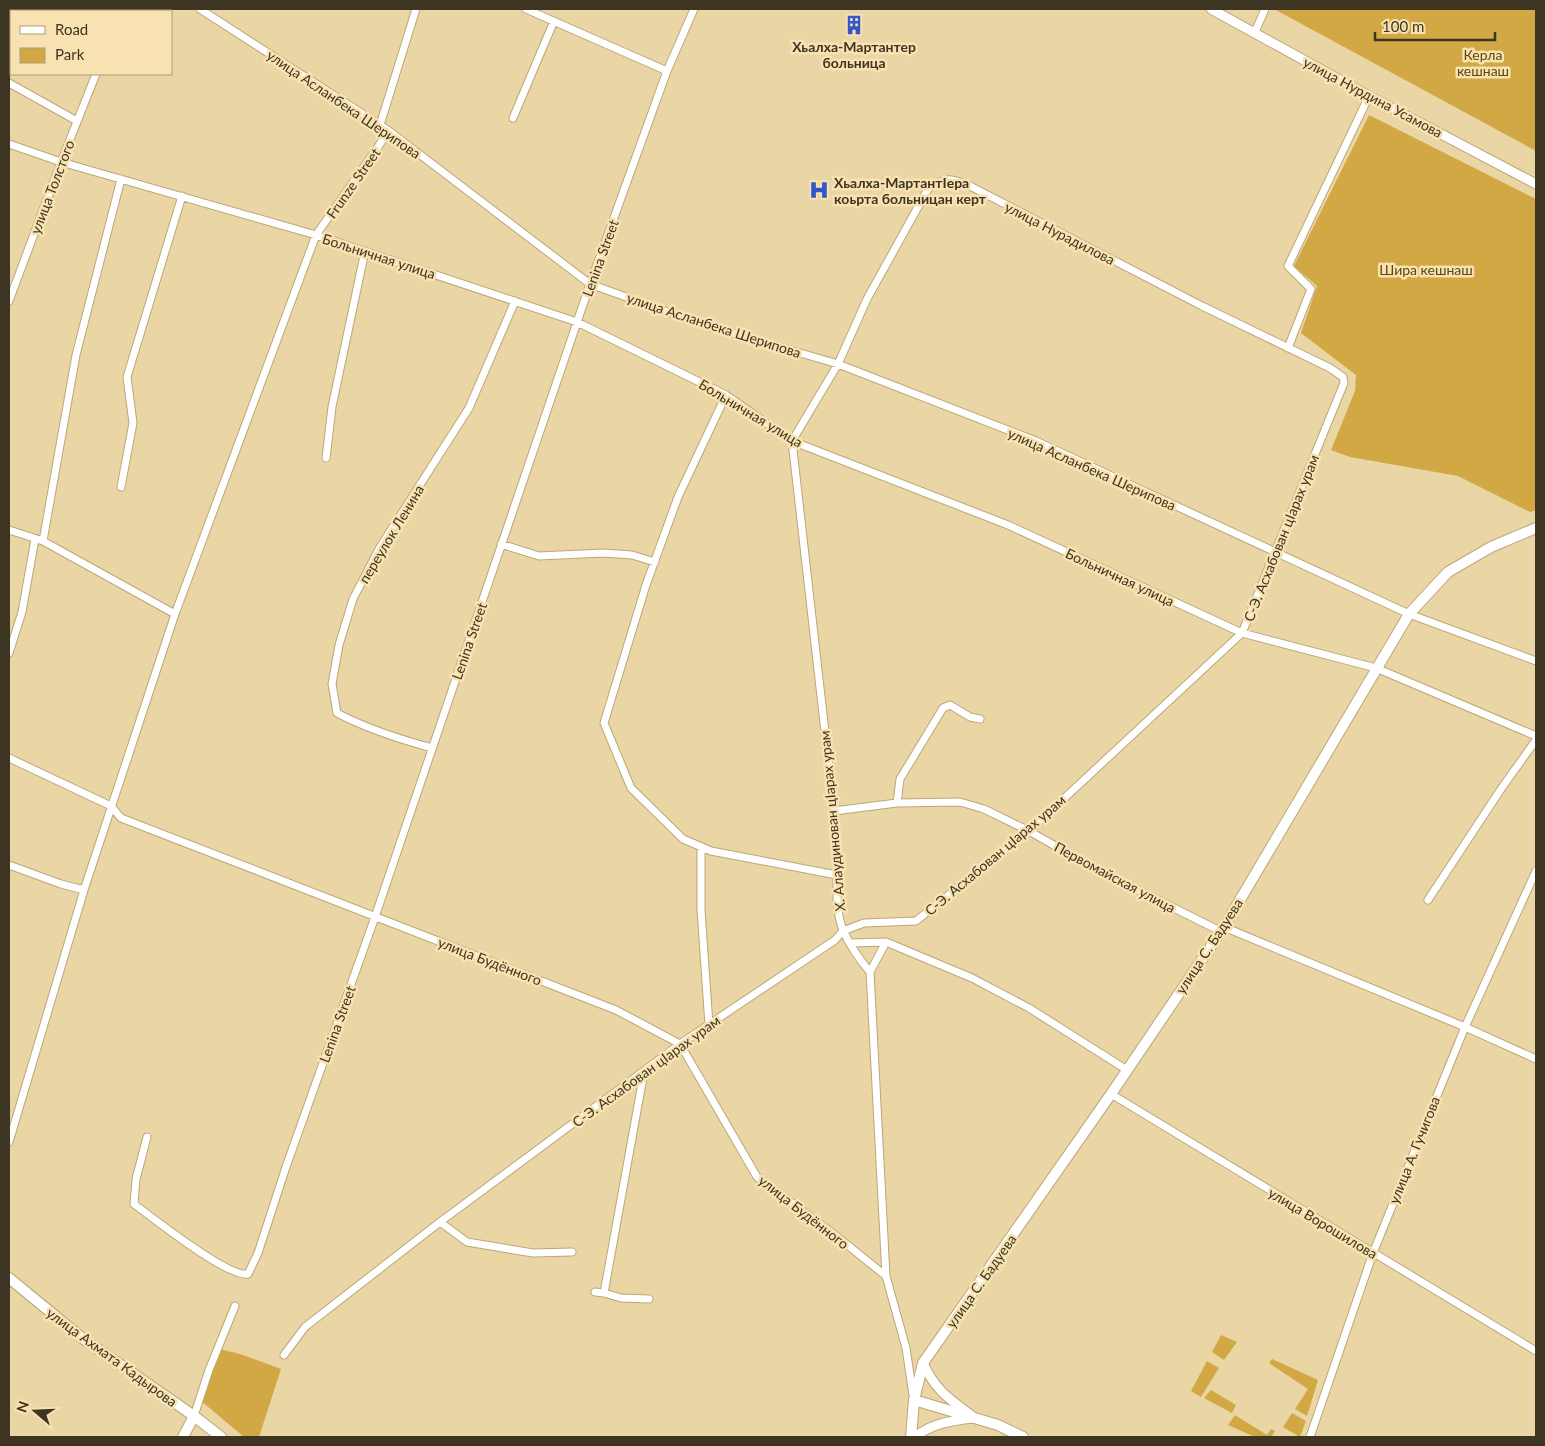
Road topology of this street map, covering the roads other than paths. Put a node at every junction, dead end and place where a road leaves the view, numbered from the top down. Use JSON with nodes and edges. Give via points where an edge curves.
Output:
{"nodes":[{"id":1,"x":200,"y":9,"type":"edge"},
{"id":2,"x":416,"y":9,"type":"edge"},
{"id":3,"x":526,"y":9,"type":"edge"},
{"id":4,"x":694,"y":9,"type":"edge"},
{"id":5,"x":1211,"y":9,"type":"edge"},
{"id":6,"x":1265,"y":9,"type":"edge"},
{"id":7,"x":554,"y":21,"type":"junction"},
{"id":8,"x":1255,"y":32,"type":"junction"},
{"id":9,"x":667,"y":71,"type":"junction"},
{"id":10,"x":96,"y":75,"type":"edge"},
{"id":11,"x":9,"y":83,"type":"edge"},
{"id":12,"x":1369,"y":96,"type":"junction"},
{"id":13,"x":514,"y":118,"type":"dead end"},
{"id":14,"x":77,"y":121,"type":"junction"},
{"id":15,"x":380,"y":125,"type":"junction"},
{"id":16,"x":389,"y":131,"type":"junction"},
{"id":17,"x":9,"y":144,"type":"edge"},
{"id":18,"x":61,"y":162,"type":"junction"},
{"id":19,"x":121,"y":179,"type":"junction"},
{"id":20,"x":1536,"y":184,"type":"edge"},
{"id":21,"x":182,"y":196,"type":"junction"},
{"id":22,"x":316,"y":235,"type":"junction"},
{"id":23,"x":365,"y":251,"type":"junction"},
{"id":24,"x":590,"y":284,"type":"junction"},
{"id":25,"x":9,"y":301,"type":"edge"},
{"id":26,"x":515,"y":301,"type":"junction"},
{"id":27,"x":577,"y":322,"type":"junction"},
{"id":28,"x":1288,"y":348,"type":"junction"},
{"id":29,"x":838,"y":364,"type":"junction"},
{"id":30,"x":726,"y":395,"type":"junction"},
{"id":31,"x":792,"y":441,"type":"junction"},
{"id":32,"x":326,"y":458,"type":"dead end"},
{"id":33,"x":121,"y":487,"type":"dead end"},
{"id":34,"x":1536,"y":528,"type":"edge"},
{"id":35,"x":9,"y":530,"type":"edge"},
{"id":36,"x":35,"y":539,"type":"junction"},
{"id":37,"x":43,"y":542,"type":"junction"},
{"id":38,"x":501,"y":544,"type":"junction"},
{"id":39,"x":1276,"y":553,"type":"junction"},
{"id":40,"x":655,"y":562,"type":"junction"},
{"id":41,"x":174,"y":614,"type":"junction"},
{"id":42,"x":1409,"y":614,"type":"junction"},
{"id":43,"x":1242,"y":633,"type":"junction"},
{"id":44,"x":9,"y":653,"type":"edge"},
{"id":45,"x":1536,"y":661,"type":"edge"},
{"id":46,"x":1376,"y":668,"type":"junction"},
{"id":47,"x":980,"y":719,"type":"dead end"},
{"id":48,"x":1536,"y":736,"type":"edge"},
{"id":49,"x":1536,"y":740,"type":"edge"},
{"id":50,"x":432,"y":748,"type":"junction"},
{"id":51,"x":9,"y":758,"type":"edge"},
{"id":52,"x":897,"y":803,"type":"junction"},
{"id":53,"x":111,"y":806,"type":"junction"},
{"id":54,"x":834,"y":811,"type":"junction"},
{"id":55,"x":1029,"y":830,"type":"junction"},
{"id":56,"x":701,"y":846,"type":"junction"},
{"id":57,"x":9,"y":865,"type":"edge"},
{"id":58,"x":1536,"y":871,"type":"edge"},
{"id":59,"x":837,"y":875,"type":"junction"},
{"id":60,"x":84,"y":890,"type":"junction"},
{"id":61,"x":1428,"y":900,"type":"dead end"},
{"id":62,"x":375,"y":917,"type":"junction"},
{"id":63,"x":1222,"y":929,"type":"junction"},
{"id":64,"x":843,"y":930,"type":"junction"},
{"id":65,"x":886,"y":942,"type":"junction"},
{"id":66,"x":851,"y":943,"type":"junction"},
{"id":67,"x":870,"y":972,"type":"junction"},
{"id":68,"x":709,"y":1025,"type":"junction"},
{"id":69,"x":1465,"y":1027,"type":"junction"},
{"id":70,"x":680,"y":1044,"type":"junction"},
{"id":71,"x":1536,"y":1059,"type":"edge"},
{"id":72,"x":1127,"y":1070,"type":"junction"},
{"id":73,"x":644,"y":1072,"type":"junction"},
{"id":74,"x":1111,"y":1094,"type":"junction"},
{"id":75,"x":147,"y":1137,"type":"dead end"},
{"id":76,"x":9,"y":1142,"type":"edge"},
{"id":77,"x":440,"y":1222,"type":"junction"},
{"id":78,"x":572,"y":1252,"type":"dead end"},
{"id":79,"x":1373,"y":1252,"type":"junction"},
{"id":80,"x":886,"y":1276,"type":"junction"},
{"id":81,"x":9,"y":1278,"type":"edge"},
{"id":82,"x":595,"y":1292,"type":"dead end"},
{"id":83,"x":604,"y":1293,"type":"junction"},
{"id":84,"x":649,"y":1299,"type":"dead end"},
{"id":85,"x":235,"y":1306,"type":"dead end"},
{"id":86,"x":1536,"y":1351,"type":"edge"},
{"id":87,"x":284,"y":1355,"type":"dead end"},
{"id":88,"x":923,"y":1363,"type":"junction"},
{"id":89,"x":914,"y":1400,"type":"junction"},
{"id":90,"x":194,"y":1416,"type":"junction"},
{"id":91,"x":974,"y":1418,"type":"junction"},
{"id":92,"x":183,"y":1437,"type":"edge"},
{"id":93,"x":221,"y":1437,"type":"edge"},
{"id":94,"x":911,"y":1437,"type":"edge"},
{"id":95,"x":915,"y":1437,"type":"edge"},
{"id":96,"x":1023,"y":1437,"type":"edge"},
{"id":97,"x":1310,"y":1437,"type":"edge"}],
"edges":[{"from":1,"to":15,"type":"street","name":"улица Асланбека Шерипова"},
{"from":2,"to":15,"type":"street"},
{"from":3,"to":7,"type":"street"},
{"from":4,"to":9,"type":"street","name":"Lenina Street"},
{"from":5,"to":8,"type":"street","name":"улица Нурдина Усамова"},
{"from":6,"to":8,"type":"street"},
{"from":7,"to":9,"type":"street"},
{"from":7,"to":13,"type":"street"},
{"from":8,"to":12,"type":"street","name":"улица Нурдина Усамова"},
{"from":9,"to":24,"type":"street","name":"Lenina Street"},
{"from":10,"to":14,"type":"street","name":"улица Толстого"},
{"from":11,"to":14,"type":"street"},
{"from":12,"to":20,"type":"street","name":"улица Нурдина Усамова"},
{"from":12,"to":28,"type":"street","via":[[1288,266],[1311,289]]},
{"from":14,"to":18,"type":"street","name":"улица Толстого"},
{"from":15,"to":16,"type":"street","name":"улица Асланбека Шерипова"},
{"from":16,"to":22,"type":"street","name":"Frunze Street"},
{"from":16,"to":24,"type":"street","name":"улица Асланбека Шерипова"},
{"from":17,"to":18,"type":"street","name":"Больничная улица"},
{"from":18,"to":19,"type":"street","name":"Больничная улица"},
{"from":18,"to":25,"type":"street","name":"улица Толстого"},
{"from":19,"to":21,"type":"street","name":"Больничная улица"},
{"from":19,"to":37,"type":"street","via":[[76,355]]},
{"from":21,"to":22,"type":"street","name":"Больничная улица"},
{"from":21,"to":33,"type":"street","via":[[127,376],[133,423]]},
{"from":22,"to":23,"type":"street","name":"Больничная улица"},
{"from":22,"to":41,"type":"street","name":"Frunze Street"},
{"from":23,"to":26,"type":"street","name":"Больничная улица"},
{"from":23,"to":32,"type":"street","via":[[332,407]]},
{"from":24,"to":27,"type":"street","name":"Lenina Street"},
{"from":24,"to":29,"type":"street","name":"улица Асланбека Шерипова","via":[[704,325]]},
{"from":26,"to":27,"type":"street","name":"Больничная улица"},
{"from":26,"to":50,"type":"street","name":"переулок Ленина","via":[[469,408],[379,549],[357,591],[339,646],[332,684],[337,713],[388,736]]},
{"from":27,"to":30,"type":"street","name":"Больничная улица"},
{"from":27,"to":38,"type":"street","name":"Lenina Street"},
{"from":28,"to":29,"type":"street","name":"улица Нурадилова","via":[[972,186],[947,179],[928,189],[867,299]]},
{"from":28,"to":39,"type":"street","name":"С-Э. Асхабован цIарах урам","via":[[1330,368],[1343,377],[1344,383]]},
{"from":29,"to":31,"type":"street"},
{"from":29,"to":39,"type":"street","name":"улица Асланбека Шерипова","via":[[1036,441]]},
{"from":30,"to":31,"type":"street","name":"Больничная улица"},
{"from":30,"to":40,"type":"street","via":[[678,497]]},
{"from":31,"to":43,"type":"street","name":"Больничная улица","via":[[1008,525]]},
{"from":31,"to":54,"type":"street","name":"Х. Алаудинован цIарах урам"},
{"from":34,"to":42,"type":"main road","name":"улица С. Бадуева","via":[[1491,547],[1448,572]]},
{"from":35,"to":36,"type":"street"},
{"from":36,"to":37,"type":"street"},
{"from":36,"to":44,"type":"street","via":[[22,612]]},
{"from":37,"to":41,"type":"street"},
{"from":38,"to":40,"type":"street","via":[[539,556],[603,553],[632,555]]},
{"from":38,"to":50,"type":"street","name":"Lenina Street"},
{"from":39,"to":42,"type":"street","name":"улица Асланбека Шерипова"},
{"from":39,"to":43,"type":"street","name":"С-Э. Асхабован цIарах урам"},
{"from":40,"to":56,"type":"street","via":[[604,723],[631,788],[683,839]]},
{"from":41,"to":53,"type":"street","name":"Frunze Street"},
{"from":42,"to":45,"type":"street","name":"улица Асланбека Шерипова"},
{"from":42,"to":46,"type":"main road","name":"улица С. Бадуева"},
{"from":43,"to":46,"type":"street","name":"Больничная улица"},
{"from":43,"to":55,"type":"street","name":"С-Э. Асхабован цIарах урам"},
{"from":46,"to":48,"type":"street","name":"Больничная улица"},
{"from":46,"to":63,"type":"main road","name":"улица С. Бадуева"},
{"from":47,"to":52,"type":"street","via":[[950,705],[943,708],[900,779]]},
{"from":49,"to":61,"type":"street"},
{"from":50,"to":62,"type":"street","name":"Lenina Street"},
{"from":51,"to":53,"type":"street","name":"улица Будённого"},
{"from":52,"to":54,"type":"street","name":"Первомайская улица"},
{"from":52,"to":55,"type":"street","name":"Первомайская улица","via":[[960,802],[984,809]]},
{"from":53,"to":60,"type":"street","name":"Frunze Street"},
{"from":53,"to":62,"type":"street","name":"улица Будённого","via":[[121,818]]},
{"from":54,"to":59,"type":"street","name":"Х. Алаудинован цIарах урам"},
{"from":55,"to":63,"type":"street","name":"Первомайская улица","via":[[1092,868]]},
{"from":55,"to":64,"type":"street","name":"С-Э. Асхабован цIарах урам","via":[[916,921],[864,923]]},
{"from":56,"to":59,"type":"street","via":[[711,851]]},
{"from":56,"to":68,"type":"street","via":[[700,910]]},
{"from":57,"to":60,"type":"street"},
{"from":58,"to":69,"type":"street","name":"улица А. Гучигова"},
{"from":59,"to":64,"type":"street","name":"Х. Алаудинован цIарах урам","via":[[838,910]]},
{"from":60,"to":76,"type":"street","name":"Frunze Street"},
{"from":62,"to":70,"type":"street","name":"улица Будённого","via":[[616,1010]]},
{"from":62,"to":75,"type":"street","name":"Lenina Street","via":[[248,1274],[242,1275],[220,1265],[134,1204],[136,1179]]},
{"from":63,"to":69,"type":"street","name":"Первомайская улица"},
{"from":63,"to":72,"type":"main road","name":"улица С. Бадуева"},
{"from":64,"to":66,"type":"street","name":"Х. Алаудинован цIарах урам"},
{"from":64,"to":68,"type":"street","name":"С-Э. Асхабован цIарах урам","via":[[835,940]]},
{"from":65,"to":66,"type":"street"},
{"from":65,"to":67,"type":"street"},
{"from":65,"to":72,"type":"street","via":[[972,978],[1029,1008]]},
{"from":66,"to":67,"type":"street","name":"Х. Алаудинован цIарах урам","via":[[853,952]]},
{"from":67,"to":80,"type":"street"},
{"from":68,"to":70,"type":"street","name":"С-Э. Асхабован цIарах урам"},
{"from":69,"to":71,"type":"street","name":"Первомайская улица"},
{"from":69,"to":79,"type":"street","name":"улица А. Гучигова"},
{"from":70,"to":73,"type":"street","name":"С-Э. Асхабован цIарах урам"},
{"from":70,"to":80,"type":"street","name":"улица Будённого","via":[[757,1177]]},
{"from":72,"to":74,"type":"main road","name":"улица С. Бадуева"},
{"from":73,"to":77,"type":"street","name":"С-Э. Асхабован цIарах урам"},
{"from":73,"to":83,"type":"street"},
{"from":74,"to":79,"type":"street","name":"улица Ворошилова"},
{"from":74,"to":88,"type":"main road","name":"улица С. Бадуева"},
{"from":77,"to":78,"type":"street","via":[[467,1242],[533,1254]]},
{"from":77,"to":87,"type":"street","name":"С-Э. Асхабован цIарах урам","via":[[305,1327]]},
{"from":79,"to":86,"type":"street","name":"улица Ворошилова"},
{"from":79,"to":97,"type":"street","name":"улица А. Гучигова"},
{"from":80,"to":89,"type":"street","via":[[906,1348]]},
{"from":81,"to":90,"type":"main road","name":"улица Ахмата Кадырова","via":[[82,1338]]},
{"from":82,"to":83,"type":"street"},
{"from":83,"to":84,"type":"street","via":[[621,1298]]},
{"from":85,"to":90,"type":"street"},
{"from":88,"to":89,"type":"main road","name":"улица С. Бадуева"},
{"from":88,"to":91,"type":"street","via":[[939,1390]]},
{"from":89,"to":91,"type":"main road"},
{"from":89,"to":94,"type":"main road","name":"улица С. Бадуева"},
{"from":90,"to":92,"type":"main road"},
{"from":90,"to":93,"type":"main road","name":"улица Ахмата Кадырова"},
{"from":91,"to":95,"type":"street","via":[[942,1423]]},
{"from":91,"to":96,"type":"main road"}]}
